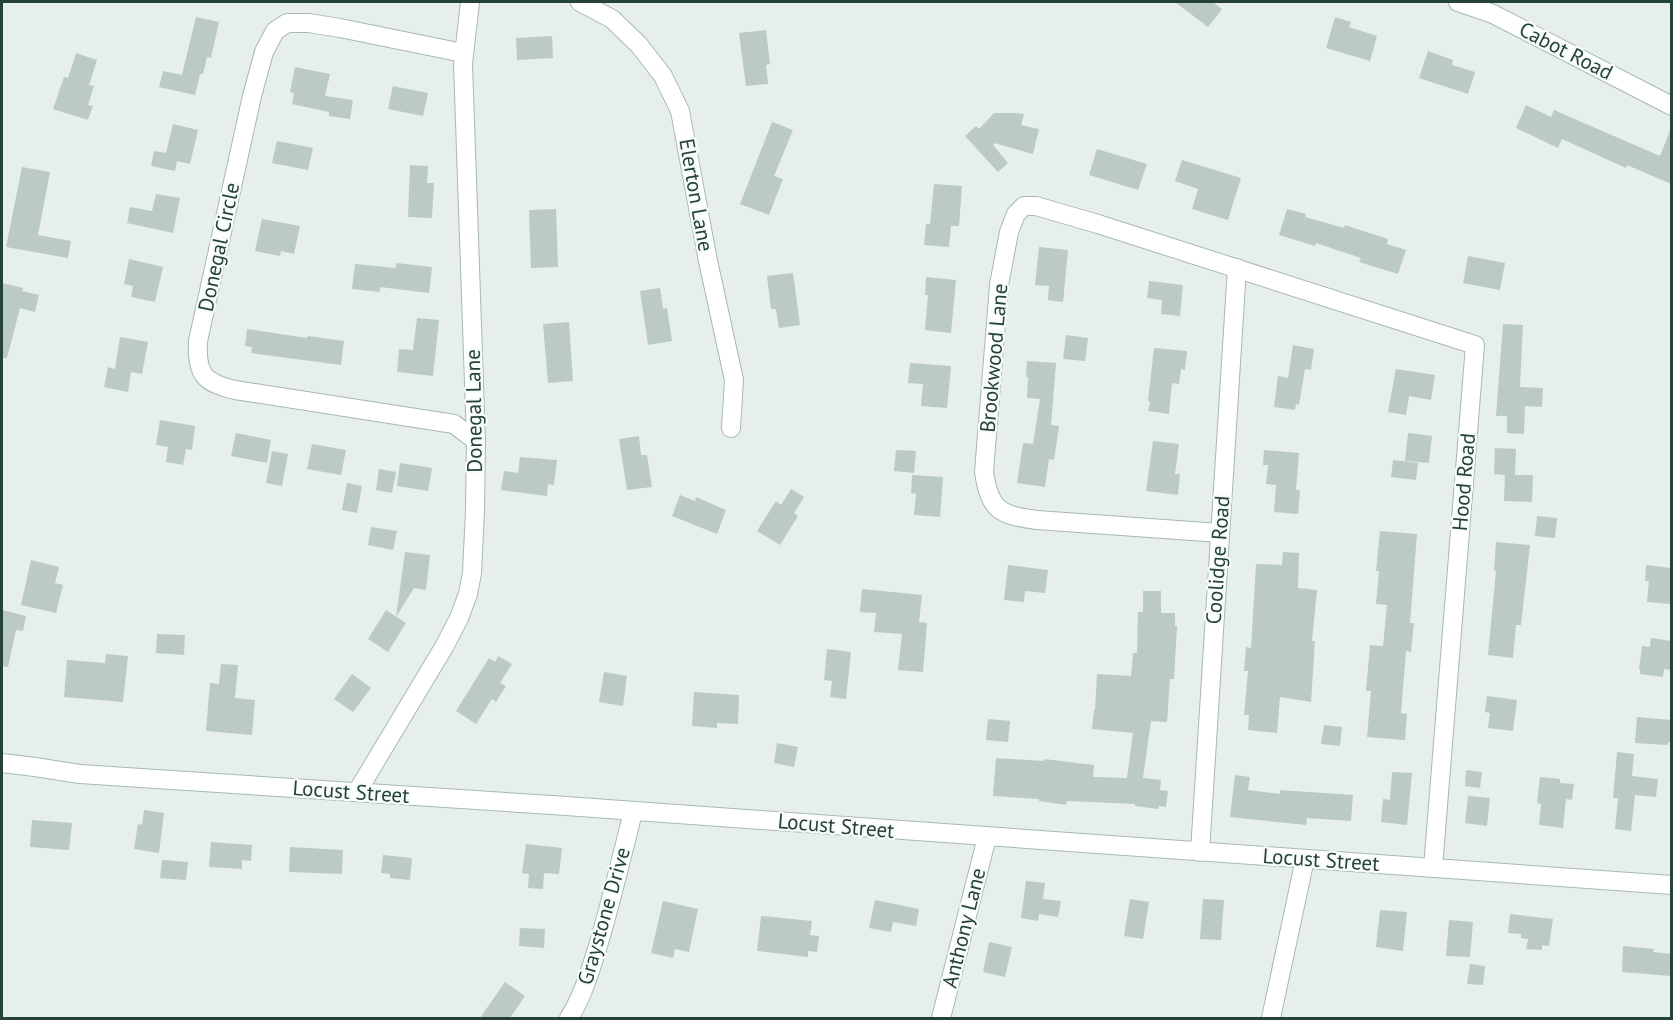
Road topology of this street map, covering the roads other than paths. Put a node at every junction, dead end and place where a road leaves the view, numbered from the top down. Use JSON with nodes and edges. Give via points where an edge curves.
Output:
{"nodes":[{"id":1,"x":470,"y":2,"type":"edge"},
{"id":2,"x":580,"y":2,"type":"edge"},
{"id":3,"x":1458,"y":2,"type":"edge"},
{"id":4,"x":463,"y":53,"type":"junction"},
{"id":5,"x":1671,"y":106,"type":"edge"},
{"id":6,"x":1237,"y":268,"type":"junction"},
{"id":7,"x":731,"y":428,"type":"dead end"},
{"id":8,"x":476,"y":441,"type":"junction"},
{"id":9,"x":1220,"y":533,"type":"junction"},
{"id":10,"x":2,"y":764,"type":"edge"},
{"id":11,"x":357,"y":792,"type":"junction"},
{"id":12,"x":633,"y":812,"type":"junction"},
{"id":13,"x":987,"y":837,"type":"junction"},
{"id":14,"x":1200,"y":852,"type":"junction"},
{"id":15,"x":1305,"y":859,"type":"junction"},
{"id":16,"x":1433,"y":868,"type":"junction"},
{"id":17,"x":1671,"y":885,"type":"edge"},
{"id":18,"x":569,"y":1018,"type":"edge"},
{"id":19,"x":941,"y":1018,"type":"edge"},
{"id":20,"x":1271,"y":1018,"type":"edge"}],
"edges":[{"from":1,"to":4,"type":"street","name":"Donegal Lane"},
{"from":2,"to":7,"type":"street","name":"Elerton Lane","via":[[612,19],[639,45],[663,76],[680,111],[734,380]]},
{"from":3,"to":5,"type":"street","name":"Cabot Road","via":[[1493,14]]},
{"from":4,"to":8,"type":"street","name":"Donegal Lane"},
{"from":4,"to":8,"type":"street","name":"Donegal Circle","via":[[309,23],[287,23],[275,31],[264,52],[252,96],[197,356],[206,379],[219,386],[454,424]]},
{"from":6,"to":9,"type":"street","name":"Coolidge Road"},
{"from":6,"to":9,"type":"street","name":"Brookwood Lane","via":[[1067,215],[1024,206],[1009,232],[999,285],[984,472],[987,493],[996,507],[1012,516]]},
{"from":6,"to":16,"type":"street","name":"Hood Road","via":[[1475,345]]},
{"from":8,"to":11,"type":"street","name":"Donegal Lane","via":[[468,594],[444,647]]},
{"from":9,"to":14,"type":"street","name":"Coolidge Road"},
{"from":10,"to":11,"type":"street","name":"Locust Street","via":[[80,774]]},
{"from":11,"to":12,"type":"street","name":"Locust Street"},
{"from":12,"to":13,"type":"street","name":"Locust Street"},
{"from":12,"to":18,"type":"street","name":"Graystone Drive","via":[[605,923]]},
{"from":13,"to":14,"type":"street","name":"Locust Street"},
{"from":13,"to":19,"type":"street","name":"Anthony Lane"},
{"from":14,"to":15,"type":"street","name":"Locust Street"},
{"from":15,"to":16,"type":"street","name":"Locust Street"},
{"from":15,"to":20,"type":"street"},
{"from":16,"to":17,"type":"street","name":"Locust Street"}]}
